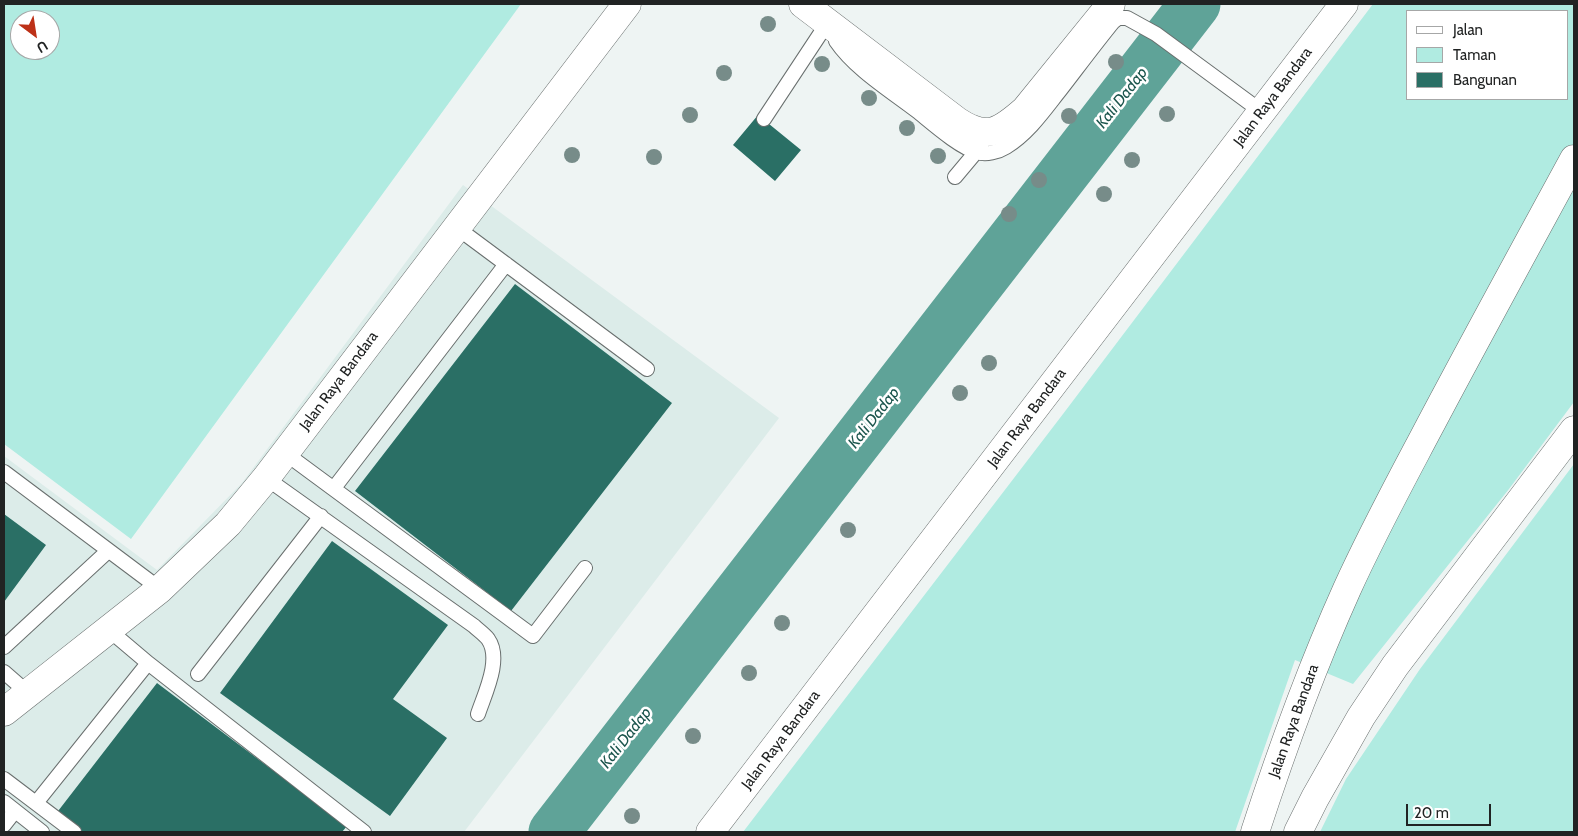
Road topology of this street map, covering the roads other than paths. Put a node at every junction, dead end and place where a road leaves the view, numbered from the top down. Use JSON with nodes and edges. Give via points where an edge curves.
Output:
{"nodes":[{"id":1,"x":627,"y":4,"type":"edge"},
{"id":2,"x":803,"y":4,"type":"edge"},
{"id":3,"x":1111,"y":4,"type":"edge"},
{"id":4,"x":1344,"y":4,"type":"edge"},
{"id":5,"x":828,"y":22,"type":"junction"},
{"id":6,"x":1262,"y":112,"type":"junction"},
{"id":7,"x":764,"y":119,"type":"dead end"},
{"id":8,"x":996,"y":131,"type":"junction"},
{"id":9,"x":976,"y":152,"type":"junction"},
{"id":10,"x":1574,"y":159,"type":"edge"},
{"id":11,"x":955,"y":177,"type":"dead end"},
{"id":12,"x":456,"y":227,"type":"junction"},
{"id":13,"x":506,"y":264,"type":"junction"},
{"id":14,"x":647,"y":369,"type":"dead end"},
{"id":15,"x":1574,"y":430,"type":"edge"},
{"id":16,"x":285,"y":453,"type":"junction"},
{"id":17,"x":4,"y":472,"type":"edge"},
{"id":18,"x":266,"y":478,"type":"junction"},
{"id":19,"x":334,"y":488,"type":"junction"},
{"id":20,"x":321,"y":516,"type":"junction"},
{"id":21,"x":108,"y":551,"type":"junction"},
{"id":22,"x":585,"y":568,"type":"dead end"},
{"id":23,"x":160,"y":589,"type":"junction"},
{"id":24,"x":109,"y":630,"type":"junction"},
{"id":25,"x":4,"y":647,"type":"edge"},
{"id":26,"x":148,"y":663,"type":"junction"},
{"id":27,"x":4,"y":672,"type":"edge"},
{"id":28,"x":198,"y":674,"type":"dead end"},
{"id":29,"x":28,"y":693,"type":"junction"},
{"id":30,"x":4,"y":712,"type":"edge"},
{"id":31,"x":478,"y":714,"type":"dead end"},
{"id":32,"x":4,"y":779,"type":"edge"},
{"id":33,"x":4,"y":802,"type":"edge"},
{"id":34,"x":36,"y":804,"type":"junction"},
{"id":35,"x":15,"y":811,"type":"junction"},
{"id":36,"x":4,"y":825,"type":"edge"},
{"id":37,"x":42,"y":832,"type":"edge"},
{"id":38,"x":74,"y":832,"type":"edge"},
{"id":39,"x":364,"y":832,"type":"edge"},
{"id":40,"x":710,"y":832,"type":"edge"},
{"id":41,"x":1255,"y":832,"type":"edge"},
{"id":42,"x":1298,"y":832,"type":"edge"}],
"edges":[{"from":1,"to":12,"type":"street","name":"Jalan Raya Bandara"},
{"from":2,"to":5,"type":"street"},
{"from":3,"to":8,"type":"street","via":[[1025,110],[1010,124]]},
{"from":4,"to":6,"type":"street","name":"Jalan Raya Bandara"},
{"from":5,"to":7,"type":"lane"},
{"from":5,"to":8,"type":"street","via":[[969,129],[980,133]]},
{"from":5,"to":9,"type":"lane","via":[[839,45],[862,68],[941,130]]},
{"from":6,"to":9,"type":"lane","via":[[1156,34],[1127,18],[1115,20],[1035,122],[1020,136],[995,152]]},
{"from":6,"to":40,"type":"street","name":"Jalan Raya Bandara"},
{"from":8,"to":9,"type":"lane"},
{"from":9,"to":11,"type":"lane"},
{"from":10,"to":41,"type":"street","name":"Jalan Raya Bandara","via":[[1347,588],[1287,735]]},
{"from":12,"to":13,"type":"lane"},
{"from":12,"to":16,"type":"street","name":"Jalan Raya Bandara"},
{"from":13,"to":14,"type":"lane"},
{"from":13,"to":19,"type":"lane"},
{"from":15,"to":42,"type":"street","via":[[1394,666],[1360,717]]},
{"from":16,"to":18,"type":"street","name":"Jalan Raya Bandara"},
{"from":16,"to":19,"type":"lane"},
{"from":17,"to":21,"type":"lane"},
{"from":18,"to":20,"type":"lane"},
{"from":18,"to":23,"type":"street","name":"Jalan Raya Bandara","via":[[228,524]]},
{"from":19,"to":22,"type":"lane","via":[[533,636]]},
{"from":20,"to":28,"type":"lane"},
{"from":20,"to":31,"type":"lane","via":[[489,640],[494,658],[492,674]]},
{"from":21,"to":23,"type":"lane"},
{"from":21,"to":25,"type":"lane"},
{"from":23,"to":24,"type":"street","name":"Jalan Raya Bandara"},
{"from":24,"to":26,"type":"lane"},
{"from":24,"to":29,"type":"street","name":"Jalan Raya Bandara"},
{"from":26,"to":34,"type":"lane"},
{"from":26,"to":39,"type":"lane"},
{"from":27,"to":29,"type":"lane"},
{"from":29,"to":30,"type":"street","name":"Jalan Raya Bandara"},
{"from":32,"to":34,"type":"lane"},
{"from":33,"to":35,"type":"lane"},
{"from":34,"to":38,"type":"lane"},
{"from":35,"to":36,"type":"lane"},
{"from":35,"to":37,"type":"lane"}]}
